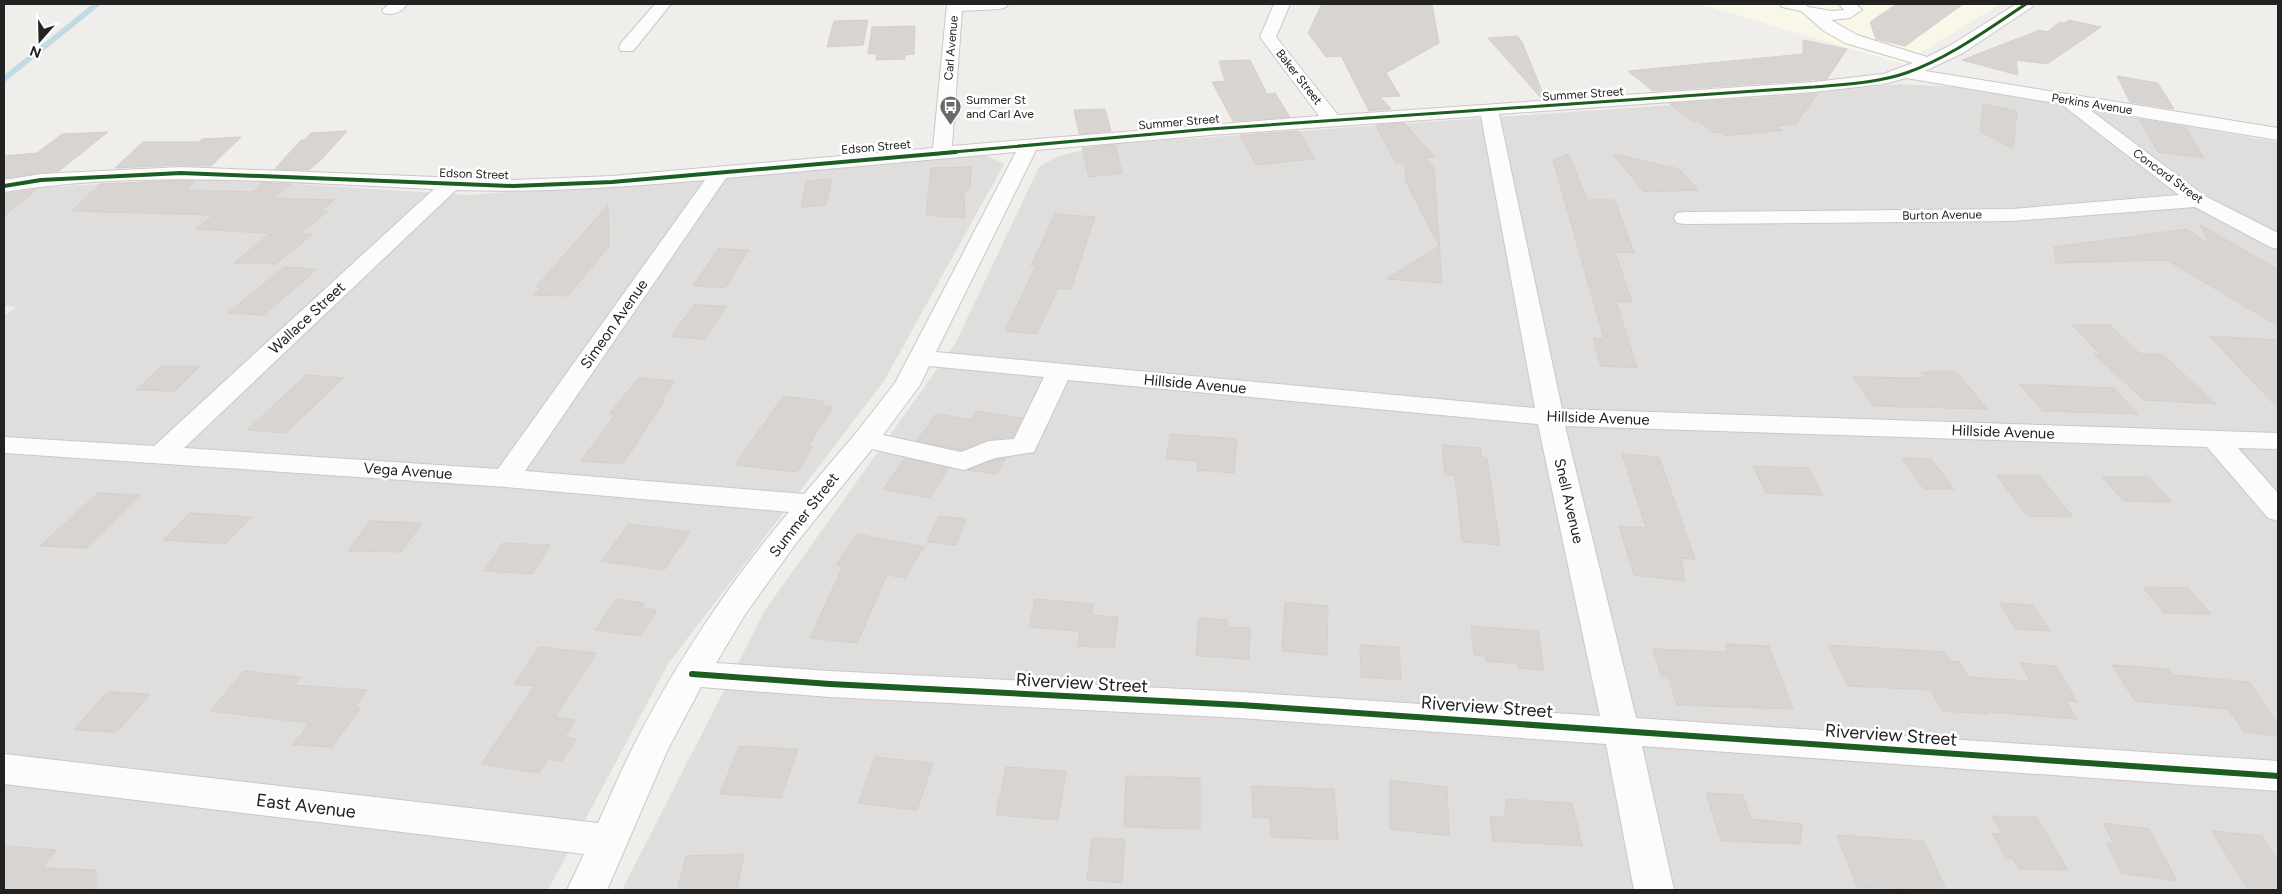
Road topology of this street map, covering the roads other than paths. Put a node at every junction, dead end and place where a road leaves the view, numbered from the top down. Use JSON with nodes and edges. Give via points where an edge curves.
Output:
{"nodes":[{"id":1,"x":664,"y":4,"type":"edge"},
{"id":2,"x":1000,"y":4,"type":"edge"},
{"id":3,"x":1282,"y":4,"type":"edge"},
{"id":4,"x":1847,"y":4,"type":"edge"},
{"id":5,"x":2026,"y":4,"type":"edge"},
{"id":6,"x":955,"y":5,"type":"edge"},
{"id":7,"x":1800,"y":7,"type":"edge"},
{"id":8,"x":627,"y":47,"type":"dead end"},
{"id":9,"x":1929,"y":63,"type":"junction"},
{"id":10,"x":1906,"y":74,"type":"junction"},
{"id":11,"x":2065,"y":100,"type":"junction"},
{"id":12,"x":1489,"y":111,"type":"junction"},
{"id":13,"x":1333,"y":121,"type":"junction"},
{"id":14,"x":2278,"y":134,"type":"edge"},
{"id":15,"x":1029,"y":145,"type":"junction"},
{"id":16,"x":942,"y":152,"type":"junction"},
{"id":17,"x":721,"y":171,"type":"junction"},
{"id":18,"x":452,"y":183,"type":"junction"},
{"id":19,"x":4,"y":186,"type":"edge"},
{"id":20,"x":2198,"y":200,"type":"junction"},
{"id":21,"x":1685,"y":218,"type":"dead end"},
{"id":22,"x":2278,"y":242,"type":"edge"},
{"id":23,"x":920,"y":358,"type":"junction"},
{"id":24,"x":1059,"y":372,"type":"junction"},
{"id":25,"x":1550,"y":417,"type":"junction"},
{"id":26,"x":866,"y":439,"type":"junction"},
{"id":27,"x":2215,"y":439,"type":"junction"},
{"id":28,"x":2278,"y":441,"type":"edge"},
{"id":29,"x":4,"y":445,"type":"edge"},
{"id":30,"x":162,"y":454,"type":"junction"},
{"id":31,"x":506,"y":478,"type":"junction"},
{"id":32,"x":811,"y":504,"type":"junction"},
{"id":33,"x":2278,"y":511,"type":"edge"},
{"id":34,"x":692,"y":674,"type":"junction"},
{"id":35,"x":1621,"y":730,"type":"junction"},
{"id":36,"x":4,"y":769,"type":"edge"},
{"id":37,"x":2278,"y":776,"type":"edge"},
{"id":38,"x":609,"y":841,"type":"junction"},
{"id":39,"x":587,"y":890,"type":"edge"},
{"id":40,"x":1654,"y":890,"type":"edge"}],
"edges":[{"from":1,"to":8,"type":"street"},
{"from":2,"to":6,"type":"street"},
{"from":3,"to":13,"type":"street","name":"Baker Street","via":[[1268,37]]},
{"from":4,"to":7,"type":"street","via":[[1854,10],[1847,15],[1831,15]]},
{"from":5,"to":9,"type":"street","name":"Summer Street","via":[[1957,49]]},
{"from":6,"to":16,"type":"street","name":"Carl Avenue"},
{"from":7,"to":9,"type":"street","via":[[1850,39]]},
{"from":9,"to":10,"type":"street","name":"Summer Street"},
{"from":10,"to":11,"type":"street","name":"Perkins Avenue"},
{"from":10,"to":12,"type":"street","name":"Summer Street","via":[[1814,88]]},
{"from":11,"to":14,"type":"street","name":"Perkins Avenue"},
{"from":11,"to":20,"type":"street","name":"Concord Street"},
{"from":12,"to":13,"type":"street","name":"Summer Street"},
{"from":12,"to":25,"type":"street","name":"Snell Avenue"},
{"from":13,"to":15,"type":"street","name":"Summer Street"},
{"from":15,"to":16,"type":"street","name":"Summer Street"},
{"from":15,"to":23,"type":"street","name":"Summer Street"},
{"from":16,"to":17,"type":"street","name":"Edson Street"},
{"from":17,"to":18,"type":"street","name":"Edson Street","via":[[513,186]]},
{"from":17,"to":31,"type":"street","name":"Simeon Avenue"},
{"from":18,"to":19,"type":"street","name":"Edson Street","via":[[181,173],[41,180]]},
{"from":18,"to":30,"type":"street","name":"Wallace Street"},
{"from":20,"to":21,"type":"street","name":"Burton Avenue","via":[[2012,215]]},
{"from":20,"to":22,"type":"street","name":"Concord Street"},
{"from":23,"to":24,"type":"street","name":"Hillside Avenue"},
{"from":23,"to":26,"type":"street","name":"Summer Street","via":[[907,385]]},
{"from":24,"to":25,"type":"street","name":"Hillside Avenue"},
{"from":24,"to":26,"type":"street","via":[[1024,446],[989,450],[964,460]]},
{"from":25,"to":27,"type":"street","name":"Hillside Avenue"},
{"from":25,"to":35,"type":"street","name":"Snell Avenue"},
{"from":26,"to":32,"type":"street","name":"Summer Street"},
{"from":27,"to":28,"type":"street","name":"Hillside Avenue"},
{"from":27,"to":33,"type":"street"},
{"from":29,"to":30,"type":"street","name":"Vega Avenue"},
{"from":30,"to":31,"type":"street","name":"Vega Avenue"},
{"from":31,"to":32,"type":"street","name":"Vega Avenue"},
{"from":32,"to":34,"type":"street","name":"Summer Street","via":[[735,605]]},
{"from":34,"to":35,"type":"street","name":"Riverview Street"},
{"from":34,"to":38,"type":"street","name":"Summer Street","via":[[651,746]]},
{"from":35,"to":37,"type":"street","name":"Riverview Street"},
{"from":35,"to":40,"type":"street","name":"Snell Avenue"},
{"from":36,"to":38,"type":"street","name":"East Avenue"},
{"from":38,"to":39,"type":"street","name":"Summer Street"}]}
